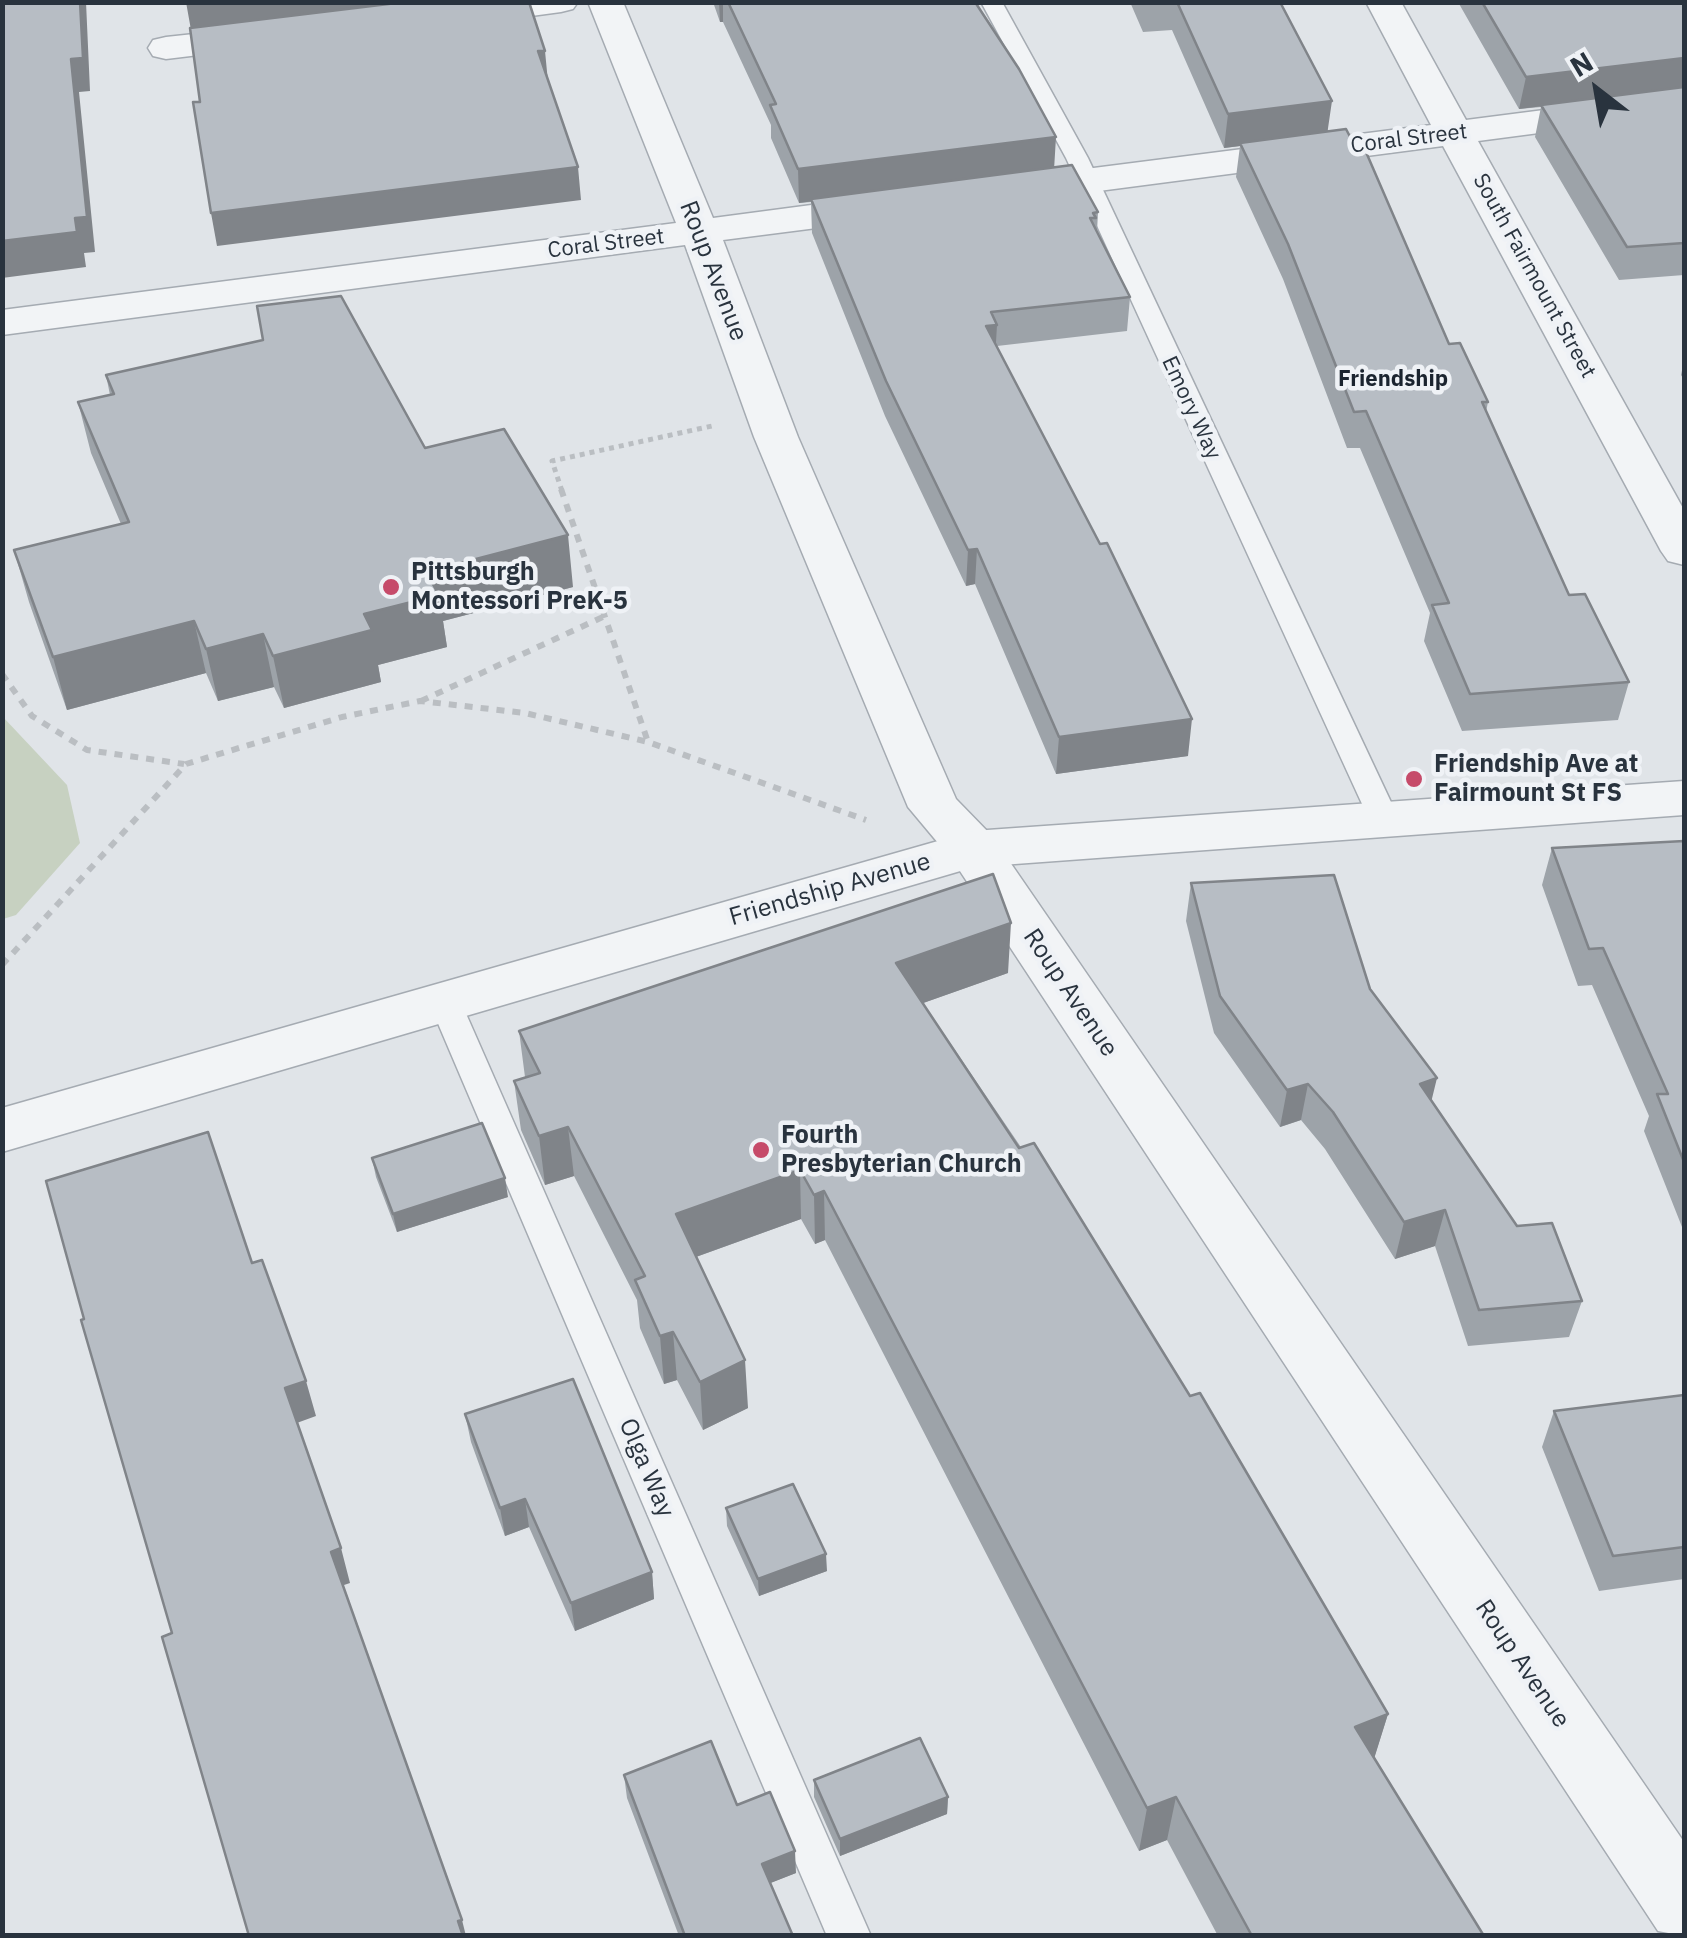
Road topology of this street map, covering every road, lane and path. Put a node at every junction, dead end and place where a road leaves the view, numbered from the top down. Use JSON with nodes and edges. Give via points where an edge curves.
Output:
{"nodes":[{"id":1,"x":561,"y":2,"type":"edge"},
{"id":2,"x":605,"y":2,"type":"edge"},
{"id":3,"x":991,"y":2,"type":"edge"},
{"id":4,"x":1383,"y":2,"type":"edge"},
{"id":5,"x":423,"y":18,"type":"edge"},
{"id":6,"x":304,"y":32,"type":"edge"},
{"id":7,"x":166,"y":48,"type":"dead end"},
{"id":8,"x":1684,"y":103,"type":"edge"},
{"id":9,"x":1455,"y":133,"type":"junction"},
{"id":10,"x":1085,"y":181,"type":"junction"},
{"id":11,"x":973,"y":196,"type":"edge"},
{"id":12,"x":917,"y":203,"type":"edge"},
{"id":13,"x":697,"y":232,"type":"junction"},
{"id":14,"x":2,"y":323,"type":"edge"},
{"id":15,"x":723,"y":424,"type":"dead end"},
{"id":16,"x":1684,"y":551,"type":"edge"},
{"id":17,"x":605,"y":616,"type":"junction"},
{"id":18,"x":2,"y":674,"type":"edge"},
{"id":19,"x":420,"y":701,"type":"junction"},
{"id":20,"x":648,"y":742,"type":"junction"},
{"id":21,"x":186,"y":764,"type":"junction"},
{"id":22,"x":1684,"y":798,"type":"edge"},
{"id":23,"x":1383,"y":817,"type":"junction"},
{"id":24,"x":872,"y":822,"type":"dead end"},
{"id":25,"x":973,"y":849,"type":"junction"},
{"id":26,"x":2,"y":965,"type":"edge"},
{"id":27,"x":444,"y":1000,"type":"junction"},
{"id":28,"x":2,"y":1130,"type":"edge"},
{"id":29,"x":1684,"y":1905,"type":"edge"},
{"id":30,"x":849,"y":1936,"type":"edge"}],
"edges":[{"from":1,"to":5,"type":"street"},
{"from":2,"to":13,"type":"street","name":"Roup Avenue"},
{"from":3,"to":10,"type":"lane","name":"Emory Way"},
{"from":4,"to":9,"type":"street","name":"South Fairmount Street"},
{"from":6,"to":7,"type":"street"},
{"from":8,"to":9,"type":"street","name":"Coral Street"},
{"from":9,"to":10,"type":"street","name":"Coral Street"},
{"from":9,"to":16,"type":"street","name":"South Fairmount Street"},
{"from":10,"to":11,"type":"street","name":"Coral Street"},
{"from":10,"to":23,"type":"lane","name":"Emory Way"},
{"from":12,"to":13,"type":"street","name":"Coral Street"},
{"from":13,"to":14,"type":"street","name":"Coral Street"},
{"from":13,"to":25,"type":"street","name":"Roup Avenue","via":[[776,437],[934,807]]},
{"from":15,"to":17,"type":"path","via":[[552,460]]},
{"from":17,"to":19,"type":"path"},
{"from":17,"to":20,"type":"path"},
{"from":18,"to":21,"type":"path","via":[[32,716],[86,750]]},
{"from":19,"to":20,"type":"path","via":[[526,713]]},
{"from":19,"to":21,"type":"path"},
{"from":20,"to":24,"type":"path"},
{"from":21,"to":26,"type":"path"},
{"from":22,"to":23,"type":"street","name":"Friendship Avenue"},
{"from":23,"to":25,"type":"street","name":"Friendship Avenue"},
{"from":25,"to":27,"type":"street","name":"Friendship Avenue"},
{"from":25,"to":29,"type":"street","name":"Roup Avenue"},
{"from":27,"to":28,"type":"street","name":"Friendship Avenue"},
{"from":27,"to":30,"type":"lane","name":"Olga Way"}]}
